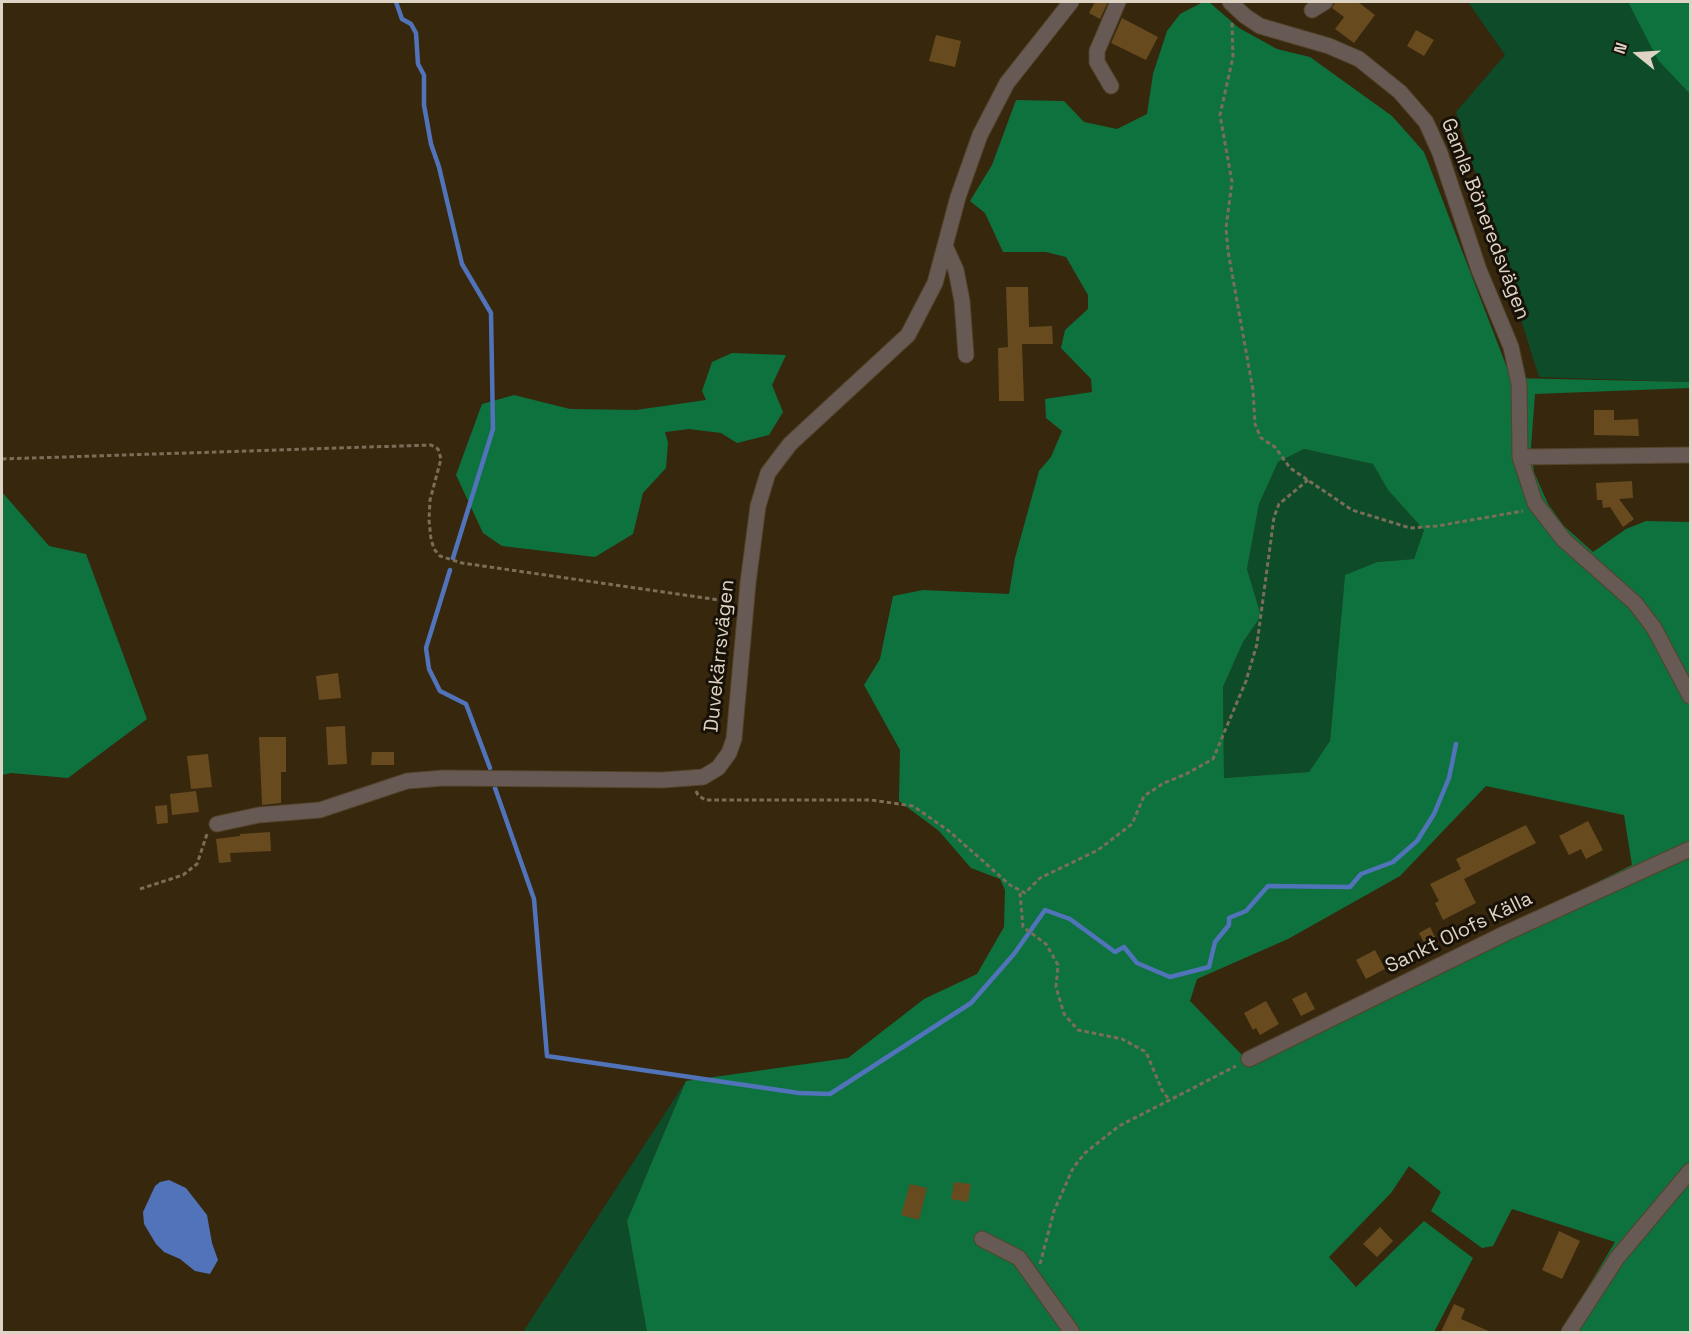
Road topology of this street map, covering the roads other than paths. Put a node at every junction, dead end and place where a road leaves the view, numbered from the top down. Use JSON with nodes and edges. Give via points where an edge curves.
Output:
{"nodes":[{"id":1,"x":1071,"y":2,"type":"edge"},
{"id":2,"x":1118,"y":2,"type":"edge"},
{"id":3,"x":1325,"y":2,"type":"edge"},
{"id":4,"x":1235,"y":6,"type":"edge"},
{"id":5,"x":1312,"y":10,"type":"dead end"},
{"id":6,"x":1111,"y":86,"type":"dead end"},
{"id":7,"x":946,"y":248,"type":"junction"},
{"id":8,"x":966,"y":355,"type":"dead end"},
{"id":9,"x":1690,"y":455,"type":"edge"},
{"id":10,"x":1520,"y":457,"type":"junction"},
{"id":11,"x":1690,"y":696,"type":"edge"},
{"id":12,"x":217,"y":824,"type":"road end"},
{"id":13,"x":1690,"y":849,"type":"edge"},
{"id":14,"x":1249,"y":1059,"type":"road end"},
{"id":15,"x":1690,"y":1171,"type":"edge"},
{"id":16,"x":982,"y":1239,"type":"dead end"},
{"id":17,"x":1072,"y":1332,"type":"edge"},
{"id":18,"x":1569,"y":1332,"type":"edge"}],
"edges":[{"from":1,"to":7,"type":"street","name":"Duvekärrsvägen","via":[[1007,83],[980,135],[958,197]]},
{"from":2,"to":6,"type":"street","via":[[1097,51],[1097,62]]},
{"from":3,"to":5,"type":"street"},
{"from":4,"to":10,"type":"street","name":"Gamla Böneredsvägen","via":[[1260,26],[1353,56],[1391,83],[1426,122],[1514,357],[1519,384]]},
{"from":7,"to":8,"type":"street","via":[[956,270],[962,301]]},
{"from":7,"to":12,"type":"street","name":"Duvekärrsvägen","via":[[935,283],[908,335],[776,459],[762,487],[734,739],[718,768],[696,777],[663,780],[407,781],[320,810],[258,814]]},
{"from":9,"to":10,"type":"street"},
{"from":10,"to":11,"type":"street","name":"Gamla Böneredsvägen","via":[[1537,506],[1564,540],[1635,603],[1654,628]]},
{"from":13,"to":14,"type":"street","name":"Sankt Olofs Källa","via":[[1512,930]]},
{"from":15,"to":18,"type":"street","via":[[1617,1258]]},
{"from":16,"to":17,"type":"street","via":[[1019,1258]]}]}
